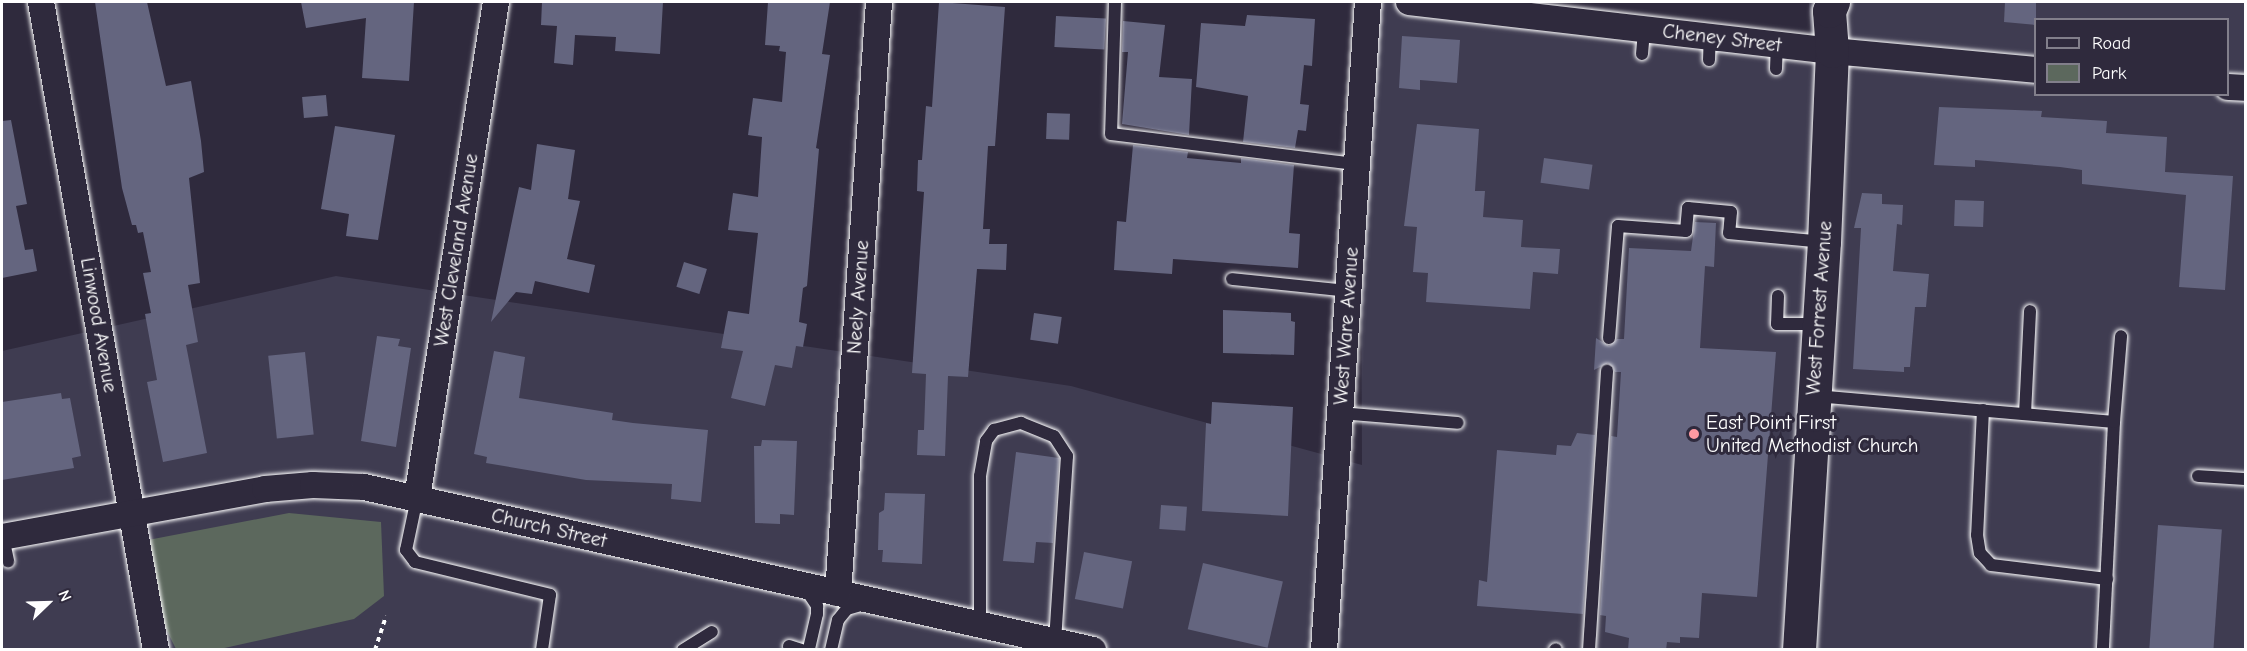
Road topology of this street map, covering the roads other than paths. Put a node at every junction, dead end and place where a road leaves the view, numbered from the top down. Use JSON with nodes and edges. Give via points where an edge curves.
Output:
{"nodes":[{"id":1,"x":41,"y":2,"type":"edge"},
{"id":2,"x":495,"y":2,"type":"edge"},
{"id":3,"x":879,"y":2,"type":"edge"},
{"id":4,"x":1115,"y":2,"type":"edge"},
{"id":5,"x":1368,"y":2,"type":"edge"},
{"id":6,"x":1409,"y":2,"type":"edge"},
{"id":7,"x":1837,"y":4,"type":"edge"},
{"id":8,"x":1832,"y":51,"type":"junction"},
{"id":9,"x":2034,"y":70,"type":"edge"},
{"id":10,"x":2229,"y":87,"type":"edge"},
{"id":11,"x":2246,"y":87,"type":"edge"},
{"id":12,"x":1357,"y":164,"type":"junction"},
{"id":13,"x":1824,"y":242,"type":"junction"},
{"id":14,"x":1232,"y":279,"type":"dead end"},
{"id":15,"x":1348,"y":291,"type":"junction"},
{"id":16,"x":1778,"y":296,"type":"dead end"},
{"id":17,"x":2030,"y":312,"type":"dead end"},
{"id":18,"x":1818,"y":324,"type":"junction"},
{"id":19,"x":2121,"y":336,"type":"dead end"},
{"id":20,"x":1609,"y":338,"type":"dead end"},
{"id":21,"x":1607,"y":371,"type":"dead end"},
{"id":22,"x":1814,"y":396,"type":"junction"},
{"id":23,"x":1983,"y":410,"type":"junction"},
{"id":24,"x":1340,"y":413,"type":"junction"},
{"id":25,"x":2025,"y":414,"type":"junction"},
{"id":26,"x":2114,"y":422,"type":"junction"},
{"id":27,"x":1458,"y":423,"type":"dead end"},
{"id":28,"x":2198,"y":476,"type":"dead end"},
{"id":29,"x":2246,"y":478,"type":"edge"},
{"id":30,"x":417,"y":498,"type":"junction"},
{"id":31,"x":133,"y":513,"type":"junction"},
{"id":32,"x":4,"y":545,"type":"edge"},
{"id":33,"x":2107,"y":579,"type":"junction"},
{"id":34,"x":802,"y":585,"type":"junction"},
{"id":35,"x":838,"y":593,"type":"junction"},
{"id":36,"x":876,"y":601,"type":"junction"},
{"id":37,"x":980,"y":624,"type":"junction"},
{"id":38,"x":712,"y":632,"type":"dead end"},
{"id":39,"x":1054,"y":641,"type":"junction"},
{"id":40,"x":156,"y":650,"type":"edge"},
{"id":41,"x":542,"y":650,"type":"edge"},
{"id":42,"x":683,"y":650,"type":"edge"},
{"id":43,"x":809,"y":650,"type":"edge"},
{"id":44,"x":831,"y":650,"type":"edge"},
{"id":45,"x":1093,"y":650,"type":"edge"},
{"id":46,"x":1324,"y":650,"type":"edge"},
{"id":47,"x":1589,"y":650,"type":"edge"},
{"id":48,"x":1798,"y":650,"type":"edge"},
{"id":49,"x":2103,"y":650,"type":"edge"}],
"edges":[{"from":1,"to":31,"type":"street","name":"Linwood Avenue"},
{"from":2,"to":30,"type":"street","name":"West Cleveland Avenue"},
{"from":3,"to":35,"type":"street","name":"Neely Avenue"},
{"from":4,"to":12,"type":"lane","via":[[1111,134]]},
{"from":5,"to":12,"type":"street","name":"West Ware Avenue"},
{"from":6,"to":8,"type":"street","name":"Cheney Street","via":[[1643,42],[1776,57]]},
{"from":7,"to":8,"type":"main road"},
{"from":8,"to":9,"type":"street","name":"Cheney Street"},
{"from":8,"to":13,"type":"main road","name":"West Forrest Avenue"},
{"from":10,"to":11,"type":"street"},
{"from":12,"to":15,"type":"street","name":"West Ware Avenue"},
{"from":13,"to":18,"type":"main road","name":"West Forrest Avenue"},
{"from":13,"to":20,"type":"lane","via":[[1729,233],[1731,212],[1688,208],[1686,231],[1618,226]]},
{"from":14,"to":15,"type":"lane"},
{"from":15,"to":24,"type":"street","name":"West Ware Avenue"},
{"from":16,"to":18,"type":"lane","via":[[1777,324]]},
{"from":17,"to":25,"type":"lane"},
{"from":18,"to":22,"type":"main road","name":"West Forrest Avenue"},
{"from":19,"to":26,"type":"lane"},
{"from":21,"to":47,"type":"lane"},
{"from":22,"to":23,"type":"lane"},
{"from":22,"to":48,"type":"main road","name":"West Forrest Avenue"},
{"from":23,"to":25,"type":"lane"},
{"from":23,"to":33,"type":"lane","via":[[1977,535],[1980,554],[1991,565]]},
{"from":24,"to":27,"type":"lane"},
{"from":24,"to":46,"type":"street","name":"West Ware Avenue"},
{"from":25,"to":26,"type":"lane"},
{"from":26,"to":33,"type":"lane"},
{"from":28,"to":29,"type":"lane"},
{"from":30,"to":31,"type":"street","name":"Church Street","via":[[364,487],[313,485],[265,489]]},
{"from":30,"to":34,"type":"street","name":"Church Street"},
{"from":30,"to":41,"type":"lane","via":[[406,550],[416,562],[550,595]]},
{"from":31,"to":32,"type":"street","name":"Church Street"},
{"from":31,"to":40,"type":"street","name":"Linwood Avenue"},
{"from":33,"to":49,"type":"lane"},
{"from":34,"to":35,"type":"street","name":"Church Street"},
{"from":34,"to":43,"type":"lane","via":[[816,606]]},
{"from":35,"to":36,"type":"street","name":"Church Street"},
{"from":36,"to":37,"type":"street","name":"Church Street"},
{"from":36,"to":44,"type":"lane","via":[[847,609],[838,620]]},
{"from":37,"to":39,"type":"street","name":"Church Street"},
{"from":37,"to":39,"type":"lane","via":[[980,476],[986,441],[994,430],[1022,423],[1054,436],[1067,456]]},
{"from":38,"to":42,"type":"lane"},
{"from":39,"to":45,"type":"street","name":"Church Street"}]}
